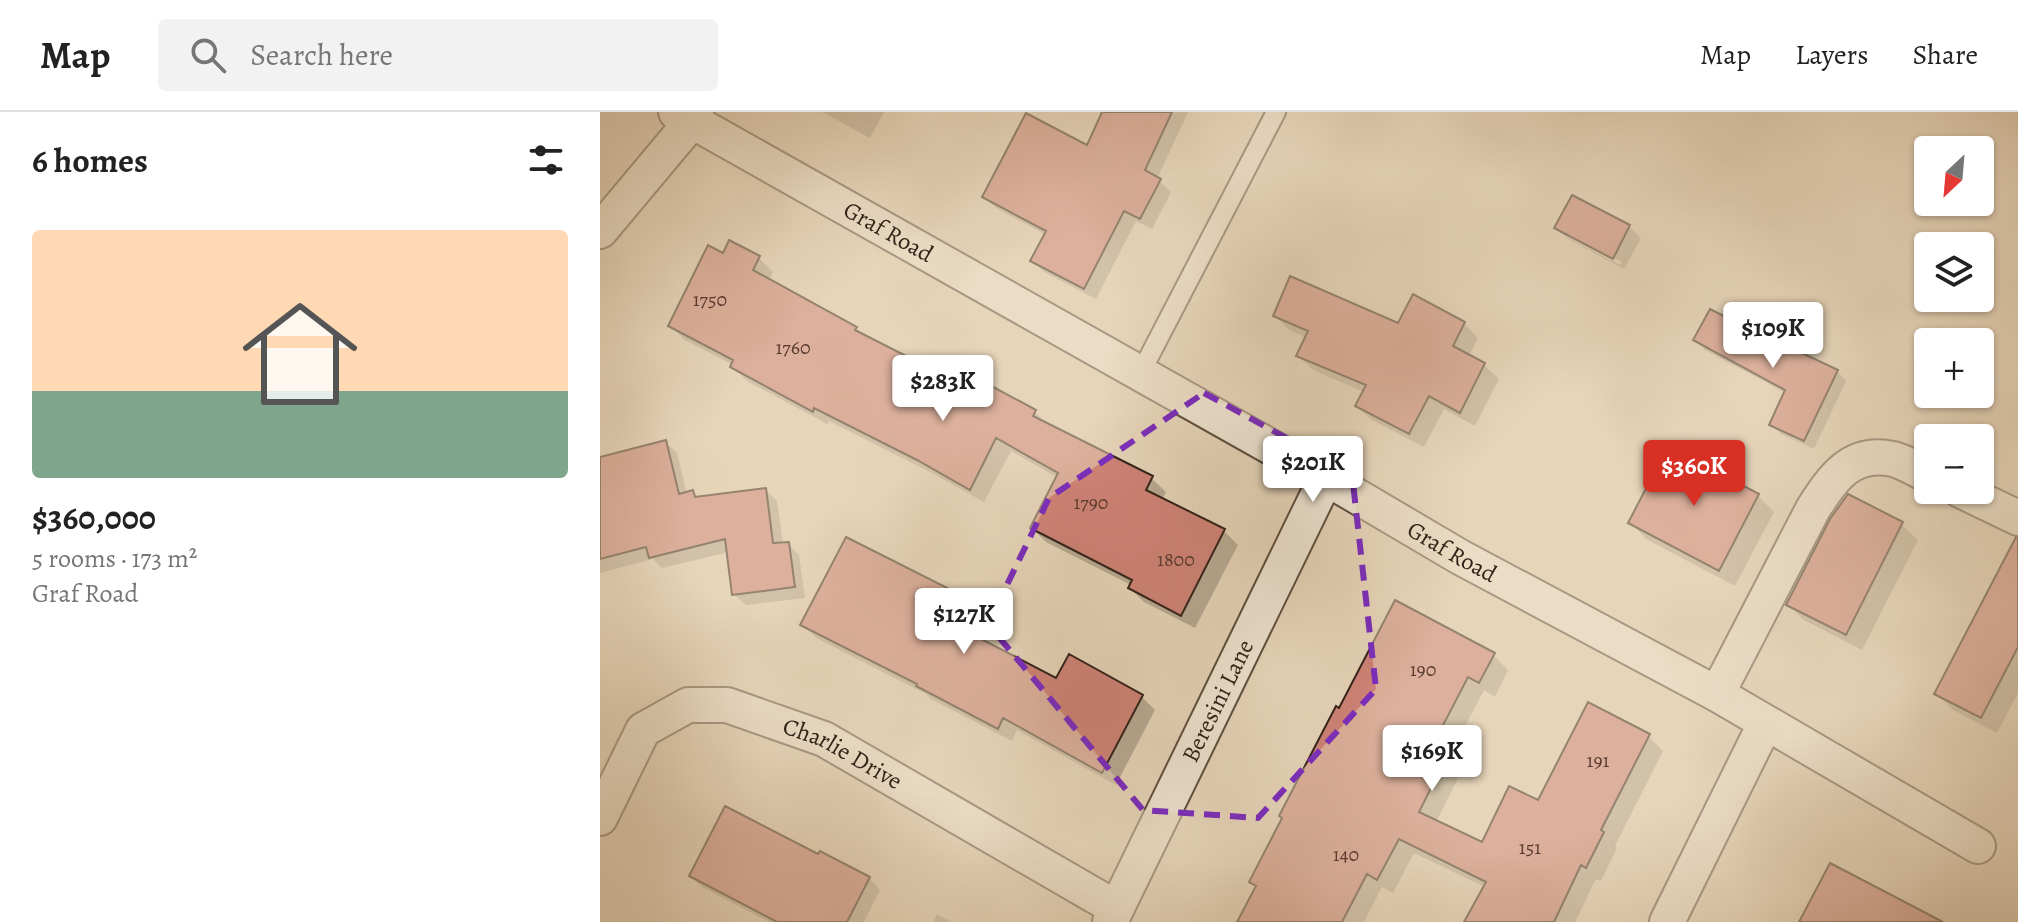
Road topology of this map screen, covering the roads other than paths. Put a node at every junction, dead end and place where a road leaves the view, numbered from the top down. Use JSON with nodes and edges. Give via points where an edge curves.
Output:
{"nodes":[{"id":1,"x":1276,"y":112,"type":"edge"},
{"id":2,"x":688,"y":115,"type":"edge"},
{"id":3,"x":600,"y":231,"type":"edge"},
{"id":4,"x":1140,"y":374,"type":"junction"},
{"id":5,"x":1914,"y":468,"type":"edge"},
{"id":6,"x":1326,"y":478,"type":"junction"},
{"id":7,"x":1989,"y":504,"type":"edge"},
{"id":8,"x":2018,"y":518,"type":"edge"},
{"id":9,"x":1717,"y":694,"type":"junction"},
{"id":10,"x":1765,"y":724,"type":"junction"},
{"id":11,"x":600,"y":818,"type":"edge"},
{"id":12,"x":1978,"y":846,"type":"dead end"},
{"id":13,"x":1113,"y":915,"type":"edge"},
{"id":14,"x":1667,"y":922,"type":"edge"}],
"edges":[{"from":1,"to":4,"type":"lane"},
{"from":2,"to":3,"type":"street"},
{"from":2,"to":4,"type":"street","name":"Graf Road"},
{"from":4,"to":6,"type":"street","name":"Graf Road"},
{"from":5,"to":9,"type":"street","via":[[1880,457],[1842,469],[1813,509]]},
{"from":6,"to":9,"type":"street","name":"Graf Road","via":[[1460,557]]},
{"from":6,"to":13,"type":"street","name":"Beresini Lane"},
{"from":7,"to":8,"type":"street"},
{"from":9,"to":10,"type":"street","name":"Graf Road"},
{"from":10,"to":12,"type":"street","name":"Graf Road"},
{"from":10,"to":14,"type":"street"},
{"from":11,"to":13,"type":"street","name":"Charlie Drive","via":[[643,730],[688,705],[727,705],[824,739]]}]}
